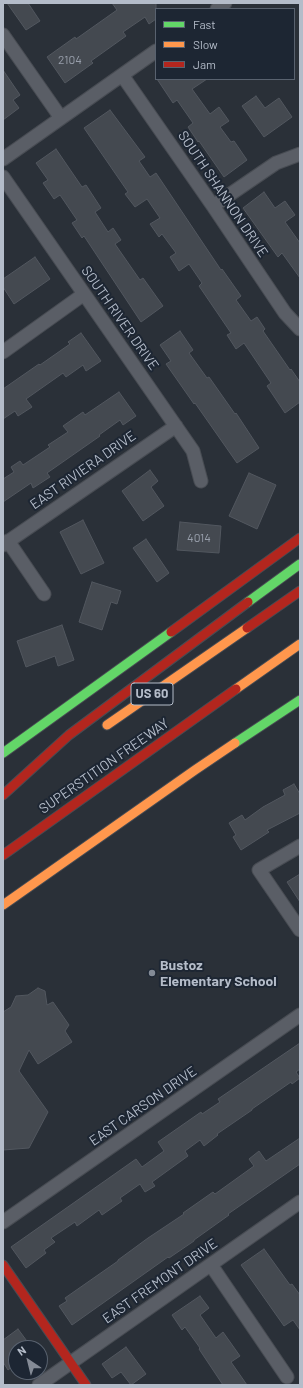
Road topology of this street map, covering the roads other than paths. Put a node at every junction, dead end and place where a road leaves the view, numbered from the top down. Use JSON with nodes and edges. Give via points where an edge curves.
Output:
{"nodes":[{"id":1,"x":3,"y":35,"type":"edge"},
{"id":2,"x":155,"y":53,"type":"edge"},
{"id":3,"x":122,"y":76,"type":"junction"},
{"id":4,"x":61,"y":118,"type":"junction"},
{"id":5,"x":300,"y":154,"type":"edge"},
{"id":6,"x":3,"y":159,"type":"edge"},
{"id":7,"x":3,"y":177,"type":"edge"},
{"id":8,"x":213,"y":206,"type":"junction"},
{"id":9,"x":84,"y":294,"type":"junction"},
{"id":10,"x":300,"y":329,"type":"edge"},
{"id":11,"x":3,"y":352,"type":"edge"},
{"id":12,"x":176,"y":426,"type":"junction"},
{"id":13,"x":201,"y":481,"type":"dead end"},
{"id":14,"x":300,"y":538,"type":"edge"},
{"id":15,"x":6,"y":543,"type":"edge"},
{"id":16,"x":300,"y":564,"type":"edge"},
{"id":17,"x":300,"y":591,"type":"edge"},
{"id":18,"x":44,"y":594,"type":"dead end"},
{"id":19,"x":300,"y":644,"type":"edge"},
{"id":20,"x":300,"y":652,"type":"edge"},
{"id":21,"x":300,"y":700,"type":"edge"},
{"id":22,"x":213,"y":705,"type":"junction"},
{"id":23,"x":102,"y":728,"type":"dead end"},
{"id":24,"x":3,"y":753,"type":"edge"},
{"id":25,"x":56,"y":760,"type":"dead end"},
{"id":26,"x":3,"y":796,"type":"edge"},
{"id":27,"x":300,"y":846,"type":"edge"},
{"id":28,"x":3,"y":855,"type":"edge"},
{"id":29,"x":3,"y":905,"type":"edge"},
{"id":30,"x":300,"y":930,"type":"edge"},
{"id":31,"x":300,"y":1015,"type":"edge"},
{"id":32,"x":300,"y":1202,"type":"edge"},
{"id":33,"x":3,"y":1222,"type":"edge"},
{"id":34,"x":3,"y":1265,"type":"edge"},
{"id":35,"x":211,"y":1265,"type":"junction"},
{"id":36,"x":70,"y":1363,"type":"junction"},
{"id":37,"x":287,"y":1377,"type":"dead end"},
{"id":38,"x":39,"y":1385,"type":"edge"},
{"id":39,"x":86,"y":1385,"type":"edge"}],
"edges":[{"from":1,"to":4,"type":"street"},
{"from":2,"to":3,"type":"street"},
{"from":3,"to":4,"type":"street"},
{"from":3,"to":8,"type":"street","name":"SOUTH SHANNON DRIVE"},
{"from":4,"to":6,"type":"street"},
{"from":5,"to":8,"type":"street","via":[[276,163]]},
{"from":7,"to":9,"type":"street","name":"SOUTH RIVER DRIVE"},
{"from":8,"to":10,"type":"street","name":"SOUTH SHANNON DRIVE","via":[[285,313]]},
{"from":9,"to":11,"type":"street"},
{"from":9,"to":12,"type":"street","name":"SOUTH RIVER DRIVE"},
{"from":12,"to":13,"type":"street","name":"SOUTH RIVER DRIVE","via":[[193,451]]},
{"from":12,"to":15,"type":"street","name":"EAST RIVIERA DRIVE"},
{"from":14,"to":24,"type":"main road"},
{"from":15,"to":18,"type":"street","name":"EAST RIVIERA DRIVE"},
{"from":16,"to":26,"type":"main road","via":[[70,735]]},
{"from":17,"to":23,"type":"main road","number":"US 60"},
{"from":19,"to":22,"type":"main road","name":"SUPERSTITION FREEWAY"},
{"from":20,"to":22,"type":"main road"},
{"from":21,"to":29,"type":"main road","via":[[195,770]]},
{"from":22,"to":28,"type":"main road","name":"SUPERSTITION FREEWAY"},
{"from":25,"to":26,"type":"main road"},
{"from":27,"to":30,"type":"street","via":[[259,870]]},
{"from":31,"to":33,"type":"street","name":"EAST CARSON DRIVE"},
{"from":32,"to":35,"type":"street","name":"EAST FREMONT DRIVE"},
{"from":34,"to":36,"type":"main road"},
{"from":35,"to":36,"type":"street","name":"EAST FREMONT DRIVE"},
{"from":35,"to":37,"type":"street"},
{"from":36,"to":38,"type":"street","name":"EAST FREMONT DRIVE"},
{"from":36,"to":39,"type":"main road"}]}
